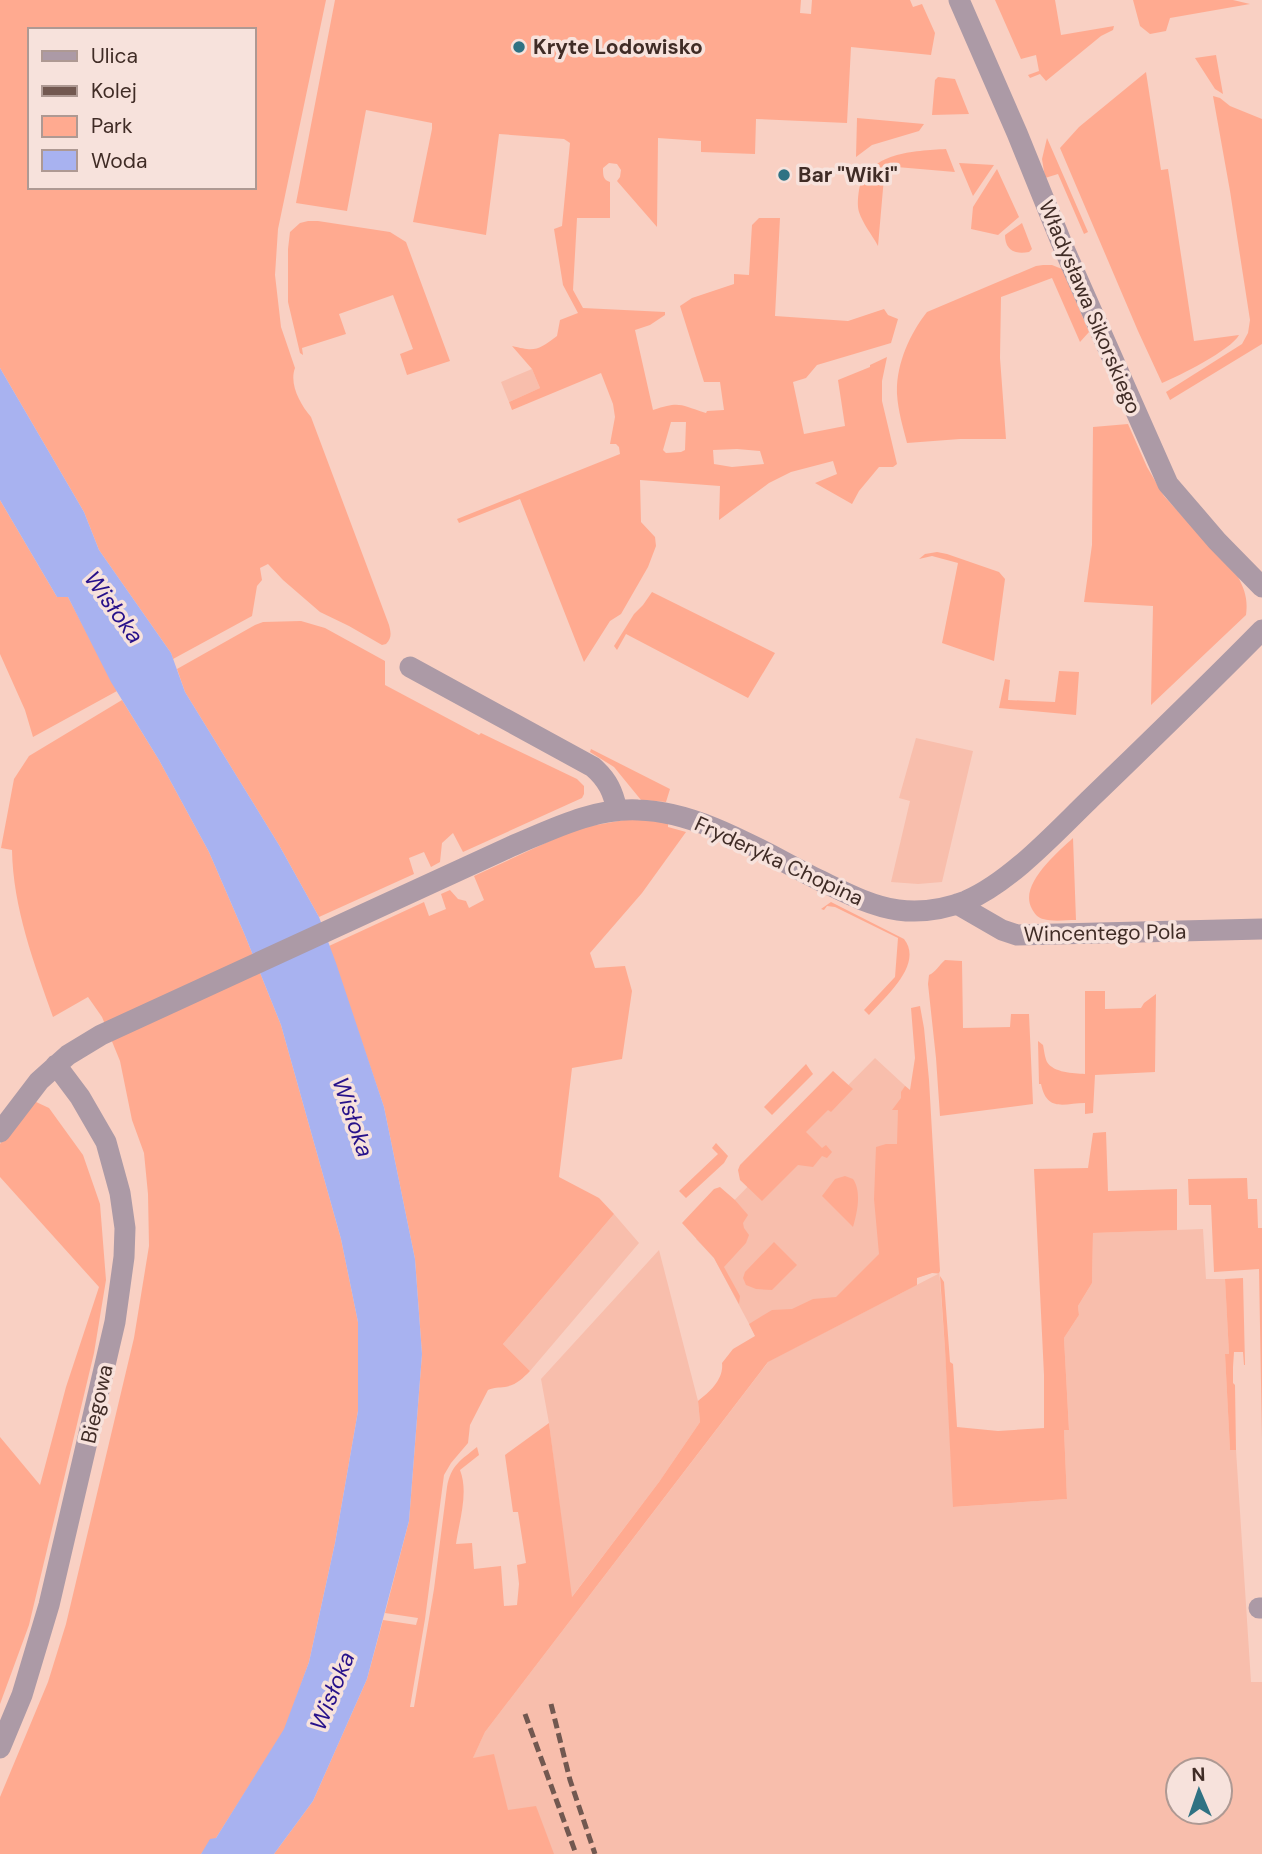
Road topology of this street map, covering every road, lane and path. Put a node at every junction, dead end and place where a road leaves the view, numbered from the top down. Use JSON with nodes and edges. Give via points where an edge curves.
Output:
{"nodes":[{"id":1,"x":959,"y":0,"type":"edge"},
{"id":2,"x":1262,"y":587,"type":"edge"},
{"id":3,"x":1262,"y":630,"type":"edge"},
{"id":4,"x":410,"y":667,"type":"dead end"},
{"id":5,"x":617,"y":810,"type":"junction"},
{"id":6,"x":957,"y":904,"type":"junction"},
{"id":7,"x":1262,"y":929,"type":"edge"},
{"id":8,"x":56,"y":1065,"type":"junction"},
{"id":9,"x":0,"y":1132,"type":"edge"},
{"id":10,"x":0,"y":1748,"type":"edge"}],
"edges":[{"from":1,"to":2,"type":"street","name":"Władysława Sikorskiego","via":[[1168,484]]},
{"from":3,"to":6,"type":"street","name":"Fryderyka Chopina","via":[[1035,851],[989,889]]},
{"from":4,"to":5,"type":"street","via":[[593,768],[610,786]]},
{"from":5,"to":6,"type":"street","name":"Fryderyka Chopina","via":[[690,819],[876,905],[911,911]]},
{"from":5,"to":8,"type":"street","name":"Fryderyka Chopina","via":[[585,816],[470,866],[107,1032]]},
{"from":6,"to":7,"type":"street","name":"Wincentego Pola","via":[[1017,935]]},
{"from":8,"to":9,"type":"street","name":"Fryderyka Chopina"},
{"from":8,"to":10,"type":"street","name":"Biegowa","via":[[106,1142],[120,1193],[124,1257],[115,1322],[49,1605],[22,1695]]}]}
